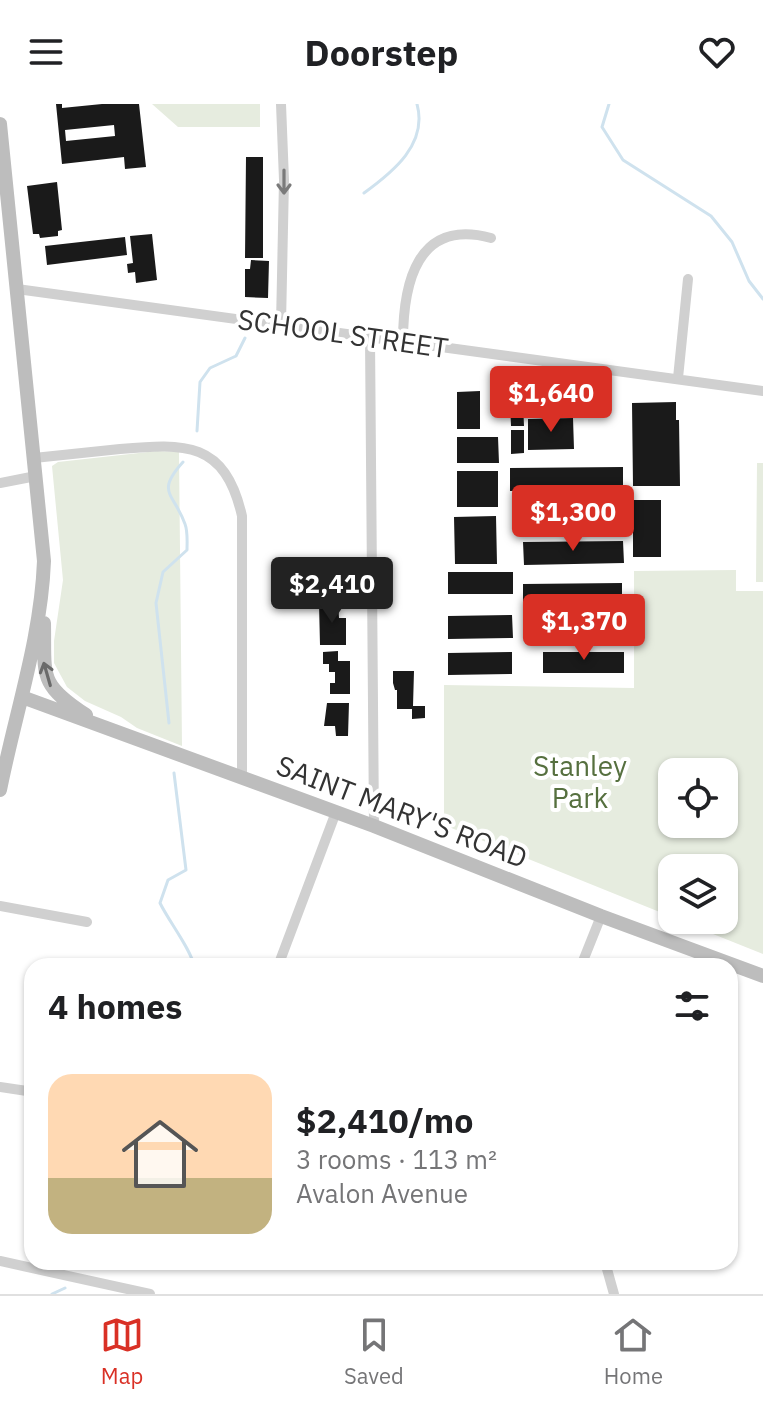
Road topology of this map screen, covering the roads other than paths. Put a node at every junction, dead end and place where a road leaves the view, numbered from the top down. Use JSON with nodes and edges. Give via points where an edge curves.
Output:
{"nodes":[{"id":1,"x":281,"y":104,"type":"edge"},
{"id":2,"x":0,"y":124,"type":"edge"},
{"id":3,"x":4,"y":210,"type":"edge"},
{"id":4,"x":491,"y":238,"type":"dead end"},
{"id":5,"x":688,"y":279,"type":"dead end"},
{"id":6,"x":17,"y":289,"type":"junction"},
{"id":7,"x":281,"y":324,"type":"junction"},
{"id":8,"x":370,"y":338,"type":"junction"},
{"id":9,"x":403,"y":342,"type":"junction"},
{"id":10,"x":678,"y":378,"type":"junction"},
{"id":11,"x":763,"y":391,"type":"edge"},
{"id":12,"x":34,"y":458,"type":"junction"},
{"id":13,"x":36,"y":476,"type":"junction"},
{"id":14,"x":0,"y":483,"type":"edge"},
{"id":15,"x":43,"y":585,"type":"junction"},
{"id":16,"x":22,"y":697,"type":"junction"},
{"id":17,"x":113,"y":732,"type":"junction"},
{"id":18,"x":4,"y":749,"type":"edge"},
{"id":19,"x":242,"y":778,"type":"junction"},
{"id":20,"x":0,"y":790,"type":"edge"},
{"id":21,"x":336,"y":812,"type":"junction"},
{"id":22,"x":374,"y":826,"type":"junction"},
{"id":23,"x":0,"y":906,"type":"edge"},
{"id":24,"x":601,"y":916,"type":"junction"},
{"id":25,"x":87,"y":922,"type":"dead end"},
{"id":26,"x":281,"y":958,"type":"edge"},
{"id":27,"x":584,"y":958,"type":"edge"},
{"id":28,"x":714,"y":958,"type":"edge"},
{"id":29,"x":738,"y":967,"type":"edge"},
{"id":30,"x":763,"y":976,"type":"edge"},
{"id":31,"x":0,"y":1087,"type":"edge"},
{"id":32,"x":24,"y":1089,"type":"edge"},
{"id":33,"x":0,"y":1261,"type":"edge"},
{"id":34,"x":24,"y":1266,"type":"edge"},
{"id":35,"x":41,"y":1270,"type":"edge"},
{"id":36,"x":607,"y":1270,"type":"edge"},
{"id":37,"x":150,"y":1294,"type":"edge"},
{"id":38,"x":614,"y":1294,"type":"edge"}],
"edges":[{"from":1,"to":7,"type":"street","one_way":true},
{"from":2,"to":3,"type":"street"},
{"from":3,"to":6,"type":"street"},
{"from":4,"to":9,"type":"street","via":[[454,234],[427,247],[408,286]]},
{"from":5,"to":10,"type":"street"},
{"from":6,"to":7,"type":"street","name":"SCHOOL STREET"},
{"from":6,"to":12,"type":"street"},
{"from":7,"to":8,"type":"street","name":"SCHOOL STREET"},
{"from":8,"to":9,"type":"street","name":"SCHOOL STREET"},
{"from":8,"to":22,"type":"street"},
{"from":9,"to":10,"type":"street","name":"SCHOOL STREET"},
{"from":10,"to":11,"type":"street","name":"SCHOOL STREET"},
{"from":12,"to":13,"type":"street"},
{"from":12,"to":19,"type":"street","via":[[188,447],[211,459],[229,479],[242,516]]},
{"from":13,"to":14,"type":"street"},
{"from":13,"to":15,"type":"street"},
{"from":15,"to":16,"type":"street"},
{"from":17,"to":15,"type":"street","one_way":true,"via":[[56,695],[47,681]]},
{"from":16,"to":17,"type":"street","name":"SAINT MARY'S ROAD"},
{"from":16,"to":18,"type":"street"},
{"from":17,"to":19,"type":"street","name":"SAINT MARY'S ROAD"},
{"from":18,"to":20,"type":"street"},
{"from":19,"to":21,"type":"street","name":"SAINT MARY'S ROAD"},
{"from":21,"to":22,"type":"street","name":"SAINT MARY'S ROAD"},
{"from":21,"to":26,"type":"street"},
{"from":22,"to":24,"type":"street","name":"SAINT MARY'S ROAD"},
{"from":23,"to":25,"type":"street"},
{"from":24,"to":27,"type":"street"},
{"from":24,"to":28,"type":"street","name":"SAINT MARY'S ROAD"},
{"from":29,"to":30,"type":"street","name":"SAINT MARY'S ROAD"},
{"from":31,"to":32,"type":"street"},
{"from":33,"to":34,"type":"street"},
{"from":35,"to":37,"type":"street"},
{"from":36,"to":38,"type":"street"}]}
